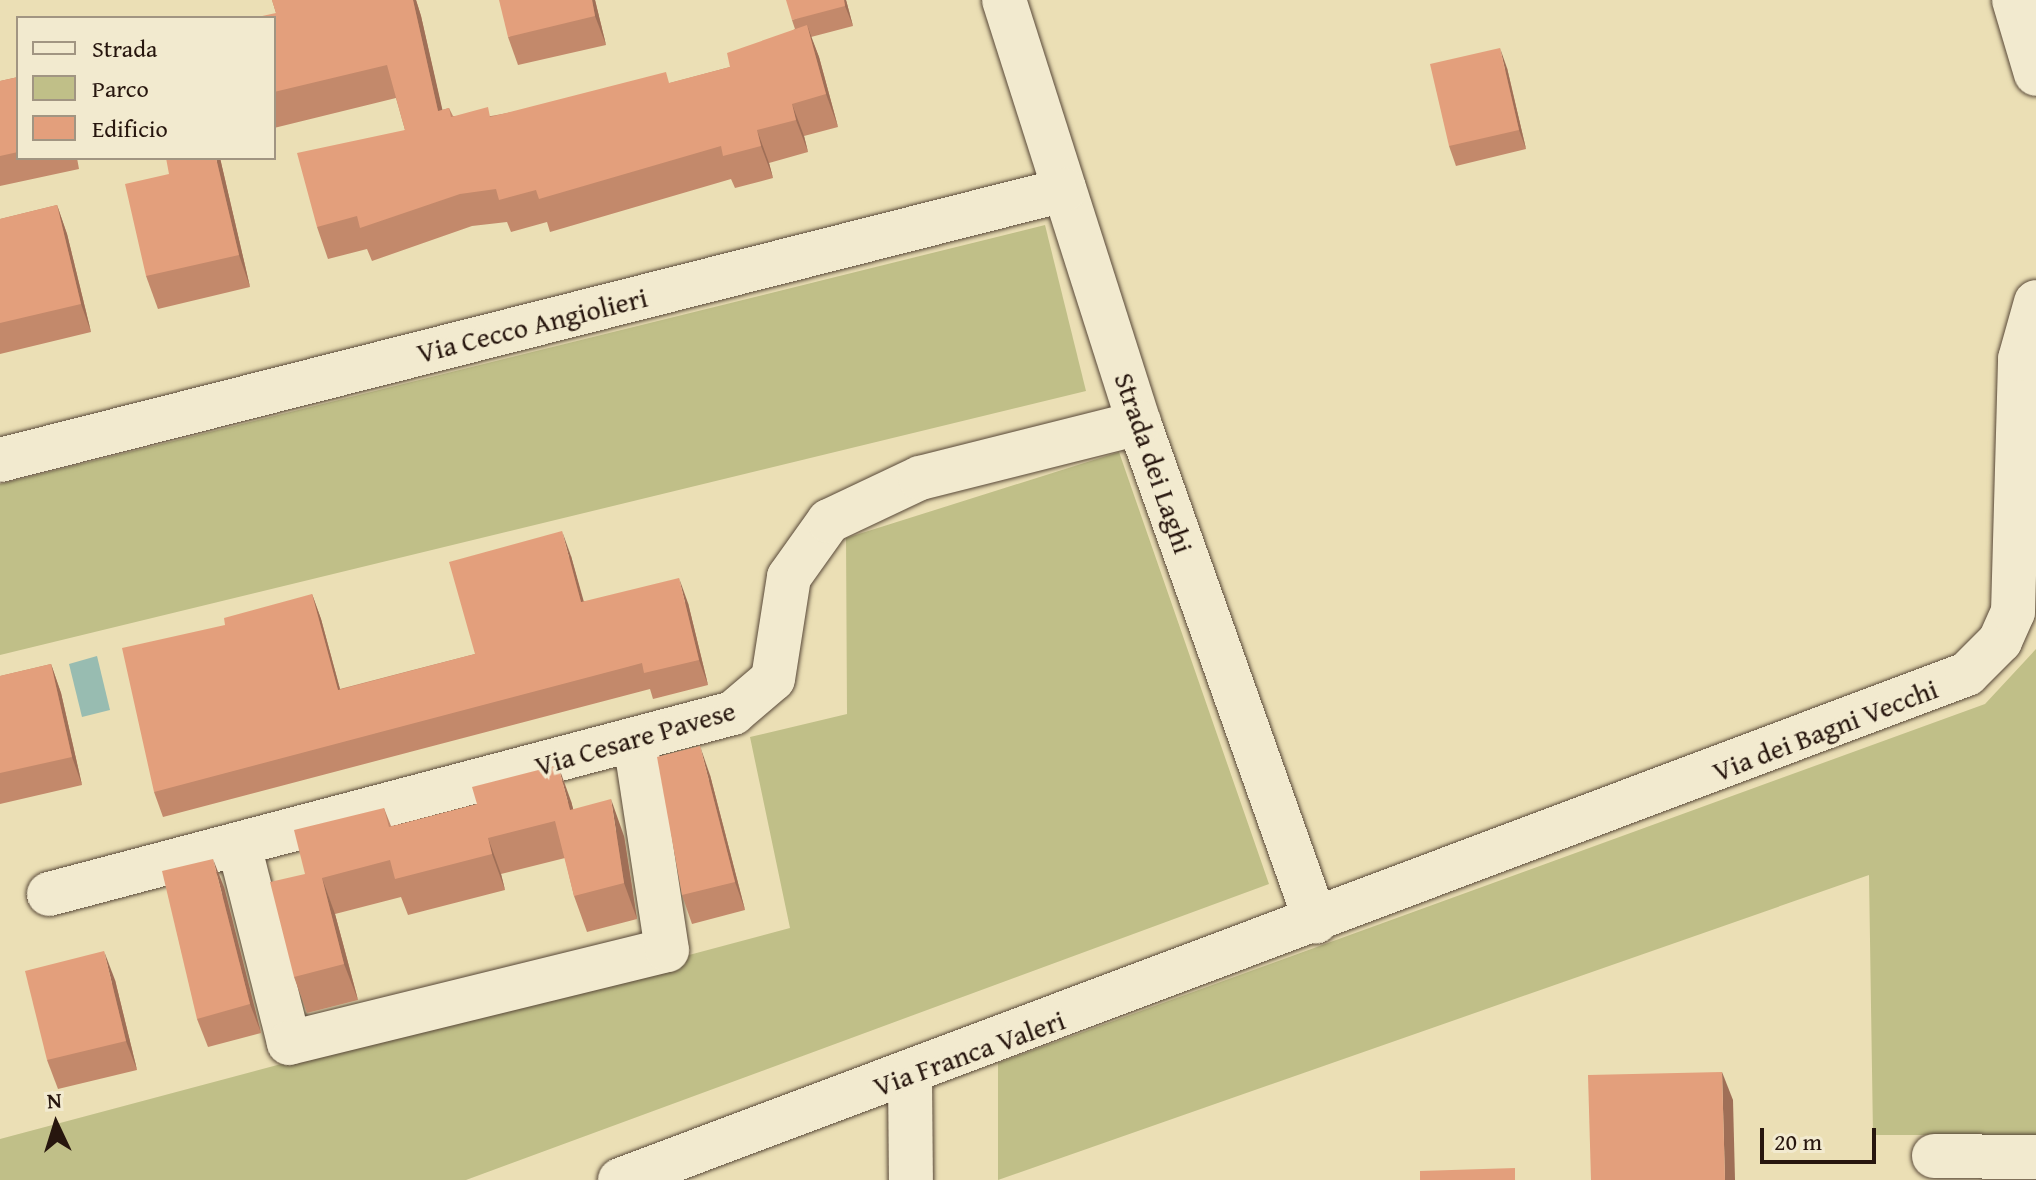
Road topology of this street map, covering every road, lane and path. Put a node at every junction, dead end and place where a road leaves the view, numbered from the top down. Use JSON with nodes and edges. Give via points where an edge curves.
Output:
{"nodes":[{"id":1,"x":1004,"y":0,"type":"edge"},
{"id":2,"x":2014,"y":0,"type":"edge"},
{"id":3,"x":2036,"y":74,"type":"edge"},
{"id":4,"x":1064,"y":190,"type":"junction"},
{"id":5,"x":2036,"y":302,"type":"edge"},
{"id":6,"x":1139,"y":423,"type":"junction"},
{"id":7,"x":0,"y":460,"type":"edge"},
{"id":8,"x":635,"y":741,"type":"junction"},
{"id":9,"x":239,"y":845,"type":"junction"},
{"id":10,"x":49,"y":894,"type":"dead end"},
{"id":11,"x":1316,"y":922,"type":"junction"},
{"id":12,"x":910,"y":1075,"type":"junction"},
{"id":13,"x":1934,"y":1156,"type":"dead end"},
{"id":14,"x":2036,"y":1157,"type":"edge"},
{"id":15,"x":620,"y":1180,"type":"edge"},
{"id":16,"x":911,"y":1180,"type":"edge"}],
"edges":[{"from":1,"to":4,"type":"street","name":"Strada dei Laghi"},
{"from":2,"to":3,"type":"street"},
{"from":4,"to":6,"type":"street","name":"Strada dei Laghi"},
{"from":4,"to":7,"type":"street","name":"Via Cecco Angiolieri"},
{"from":5,"to":11,"type":"street","name":"Via dei Bagni Vecchi","via":[[2019,373],[2015,597],[2006,628],[1979,665],[1883,711]]},
{"from":6,"to":8,"type":"street","name":"Via Cesare Pavese","via":[[920,478],[846,510],[807,543],[789,577],[778,662],[764,692],[733,713]]},
{"from":6,"to":11,"type":"street","name":"Strada dei Laghi"},
{"from":8,"to":9,"type":"street","name":"Via Cesare Pavese"},
{"from":8,"to":9,"type":"street","via":[[667,950],[289,1043]]},
{"from":9,"to":10,"type":"street","name":"Via Cesare Pavese"},
{"from":11,"to":12,"type":"street","name":"Via Franca Valeri"},
{"from":12,"to":15,"type":"street","name":"Via Franca Valeri"},
{"from":12,"to":16,"type":"street"},
{"from":13,"to":14,"type":"street"}]}
